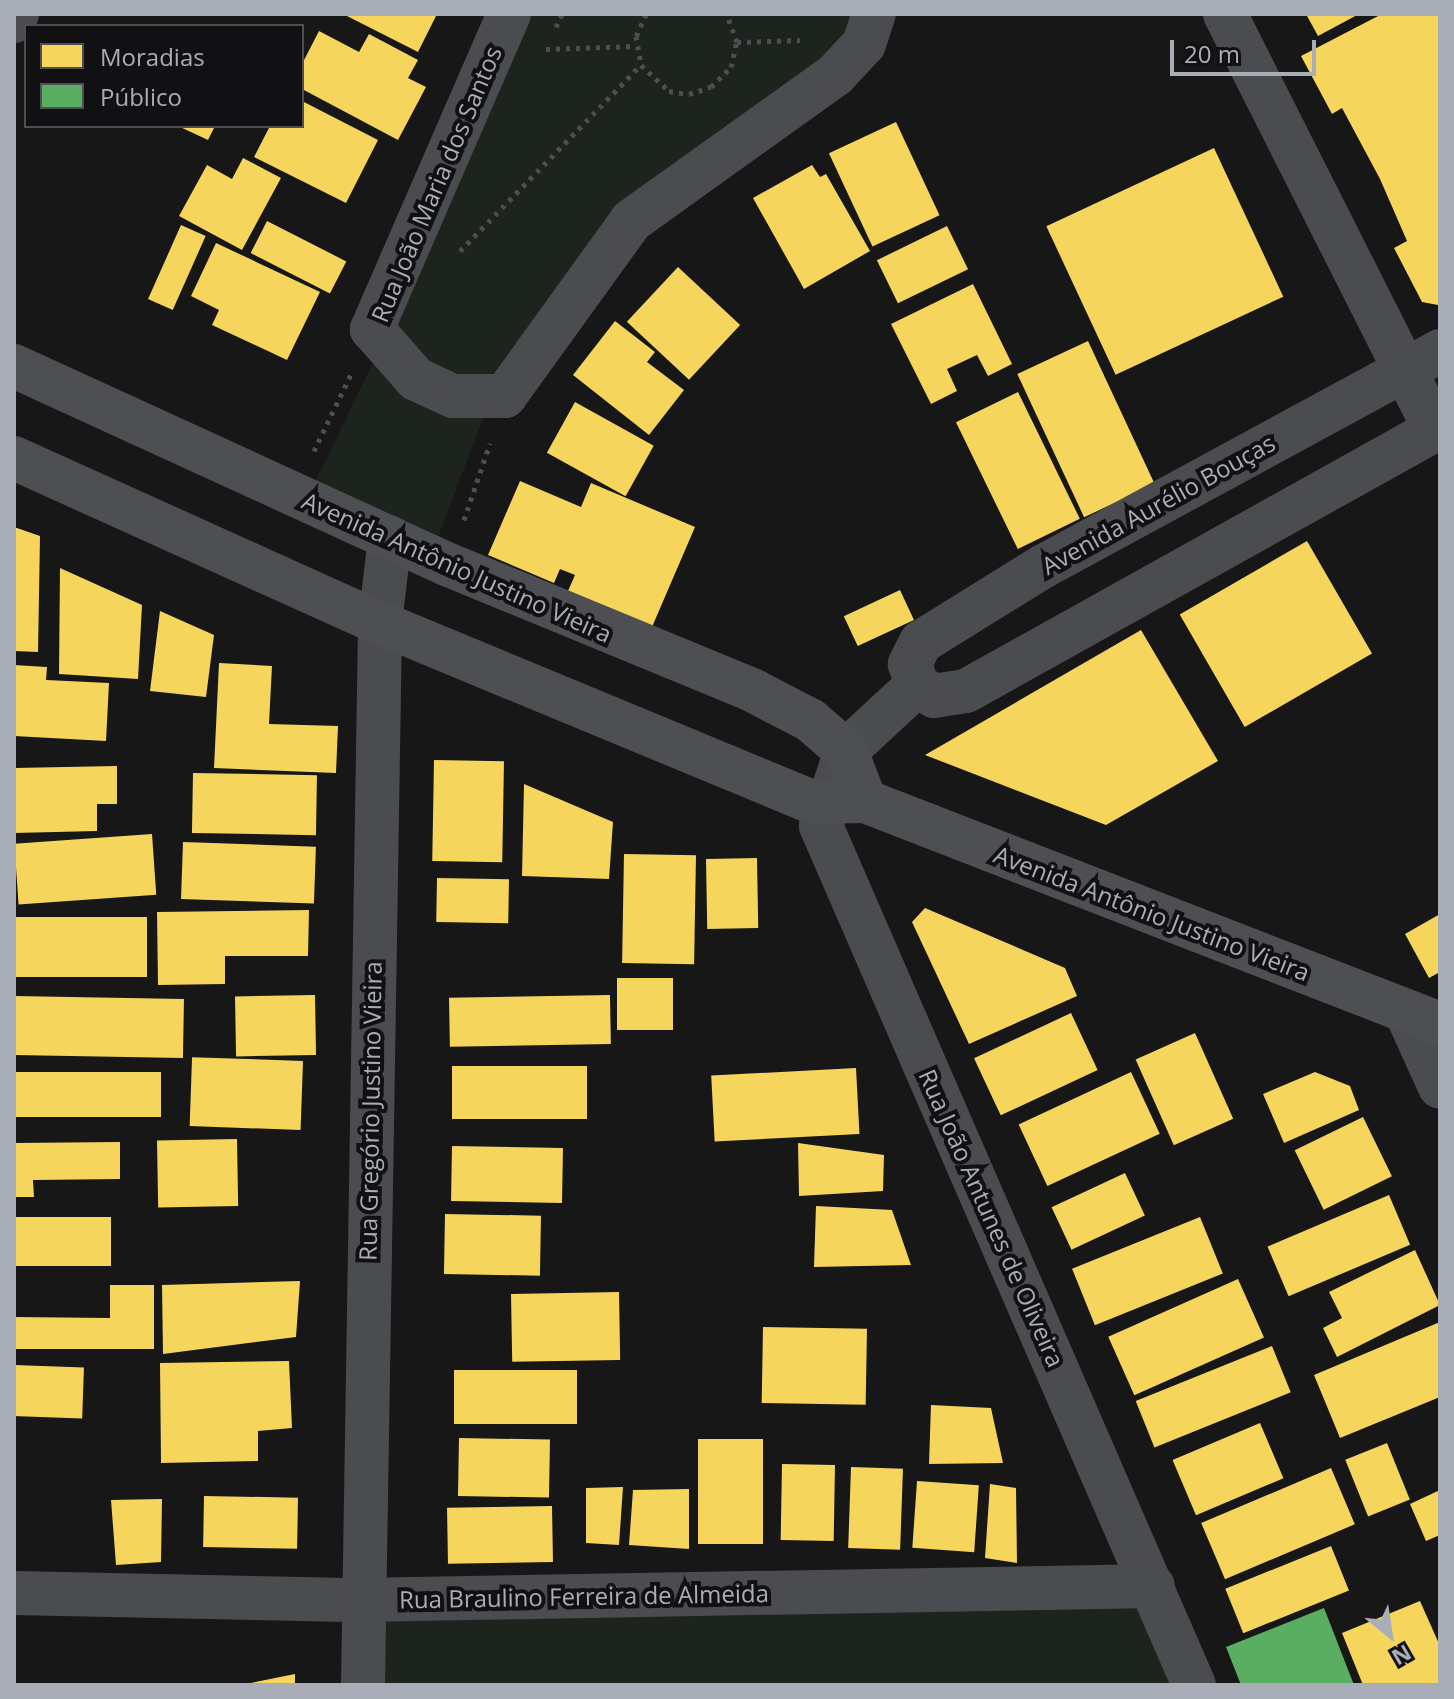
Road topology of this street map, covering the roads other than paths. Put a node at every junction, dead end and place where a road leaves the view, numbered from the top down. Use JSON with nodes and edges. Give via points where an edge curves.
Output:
{"nodes":[{"id":1,"x":17,"y":14,"type":"edge"},
{"id":2,"x":509,"y":14,"type":"edge"},
{"id":3,"x":874,"y":14,"type":"edge"},
{"id":4,"x":1225,"y":14,"type":"edge"},
{"id":5,"x":14,"y":21,"type":"edge"},
{"id":6,"x":1422,"y":360,"type":"edge"},
{"id":7,"x":14,"y":366,"type":"edge"},
{"id":8,"x":1437,"y":429,"type":"edge"},
{"id":9,"x":14,"y":458,"type":"edge"},
{"id":10,"x":390,"y":538,"type":"junction"},
{"id":11,"x":380,"y":623,"type":"junction"},
{"id":12,"x":917,"y":685,"type":"junction"},
{"id":13,"x":846,"y":751,"type":"junction"},
{"id":14,"x":865,"y":801,"type":"junction"},
{"id":15,"x":823,"y":806,"type":"junction"},
{"id":16,"x":1423,"y":1018,"type":"edge"},
{"id":17,"x":1440,"y":1087,"type":"edge"},
{"id":18,"x":1153,"y":1586,"type":"junction"},
{"id":19,"x":14,"y":1593,"type":"edge"},
{"id":20,"x":359,"y":1600,"type":"junction"},
{"id":21,"x":363,"y":1685,"type":"edge"},
{"id":22,"x":1194,"y":1685,"type":"edge"}],
"edges":[{"from":1,"to":5,"type":"street"},
{"from":2,"to":3,"type":"street","name":"Rua João Maria dos Santos","via":[[372,329],[433,390],[505,396],[631,221],[835,75],[864,44]]},
{"from":4,"to":6,"type":"street"},
{"from":6,"to":8,"type":"street"},
{"from":6,"to":12,"type":"street","name":"Avenida Aurélio Bouças","via":[[1042,567],[921,642],[910,664]]},
{"from":7,"to":10,"type":"main road","name":"Avenida Antônio Justino Vieira"},
{"from":8,"to":12,"type":"street","via":[[966,691],[934,696]]},
{"from":9,"to":11,"type":"main road","name":"Avenida Antônio Justino Vieira"},
{"from":10,"to":11,"type":"street","name":"Rua Gregório Justino Vieira"},
{"from":10,"to":13,"type":"main road","name":"Avenida Antônio Justino Vieira","via":[[754,691],[810,720]]},
{"from":11,"to":15,"type":"main road","name":"Avenida Antônio Justino Vieira"},
{"from":11,"to":20,"type":"street","name":"Rua Gregório Justino Vieira"},
{"from":12,"to":13,"type":"street"},
{"from":13,"to":14,"type":"main road","name":"Avenida Antônio Justino Vieira"},
{"from":13,"to":15,"type":"street"},
{"from":14,"to":15,"type":"main road","name":"Avenida Antônio Justino Vieira"},
{"from":14,"to":16,"type":"main road","name":"Avenida Antônio Justino Vieira"},
{"from":15,"to":18,"type":"street","name":"Rua João Antunes de Oliveira","via":[[828,844]]},
{"from":16,"to":17,"type":"street"},
{"from":18,"to":20,"type":"street","name":"Rua Braulino Ferreira de Almeida"},
{"from":18,"to":22,"type":"street","name":"Rua João Antunes de Oliveira"},
{"from":19,"to":20,"type":"street","name":"Rua Braulino Ferreira de Almeida"},
{"from":20,"to":21,"type":"street","name":"Rua Gregório Justino Vieira"}]}
